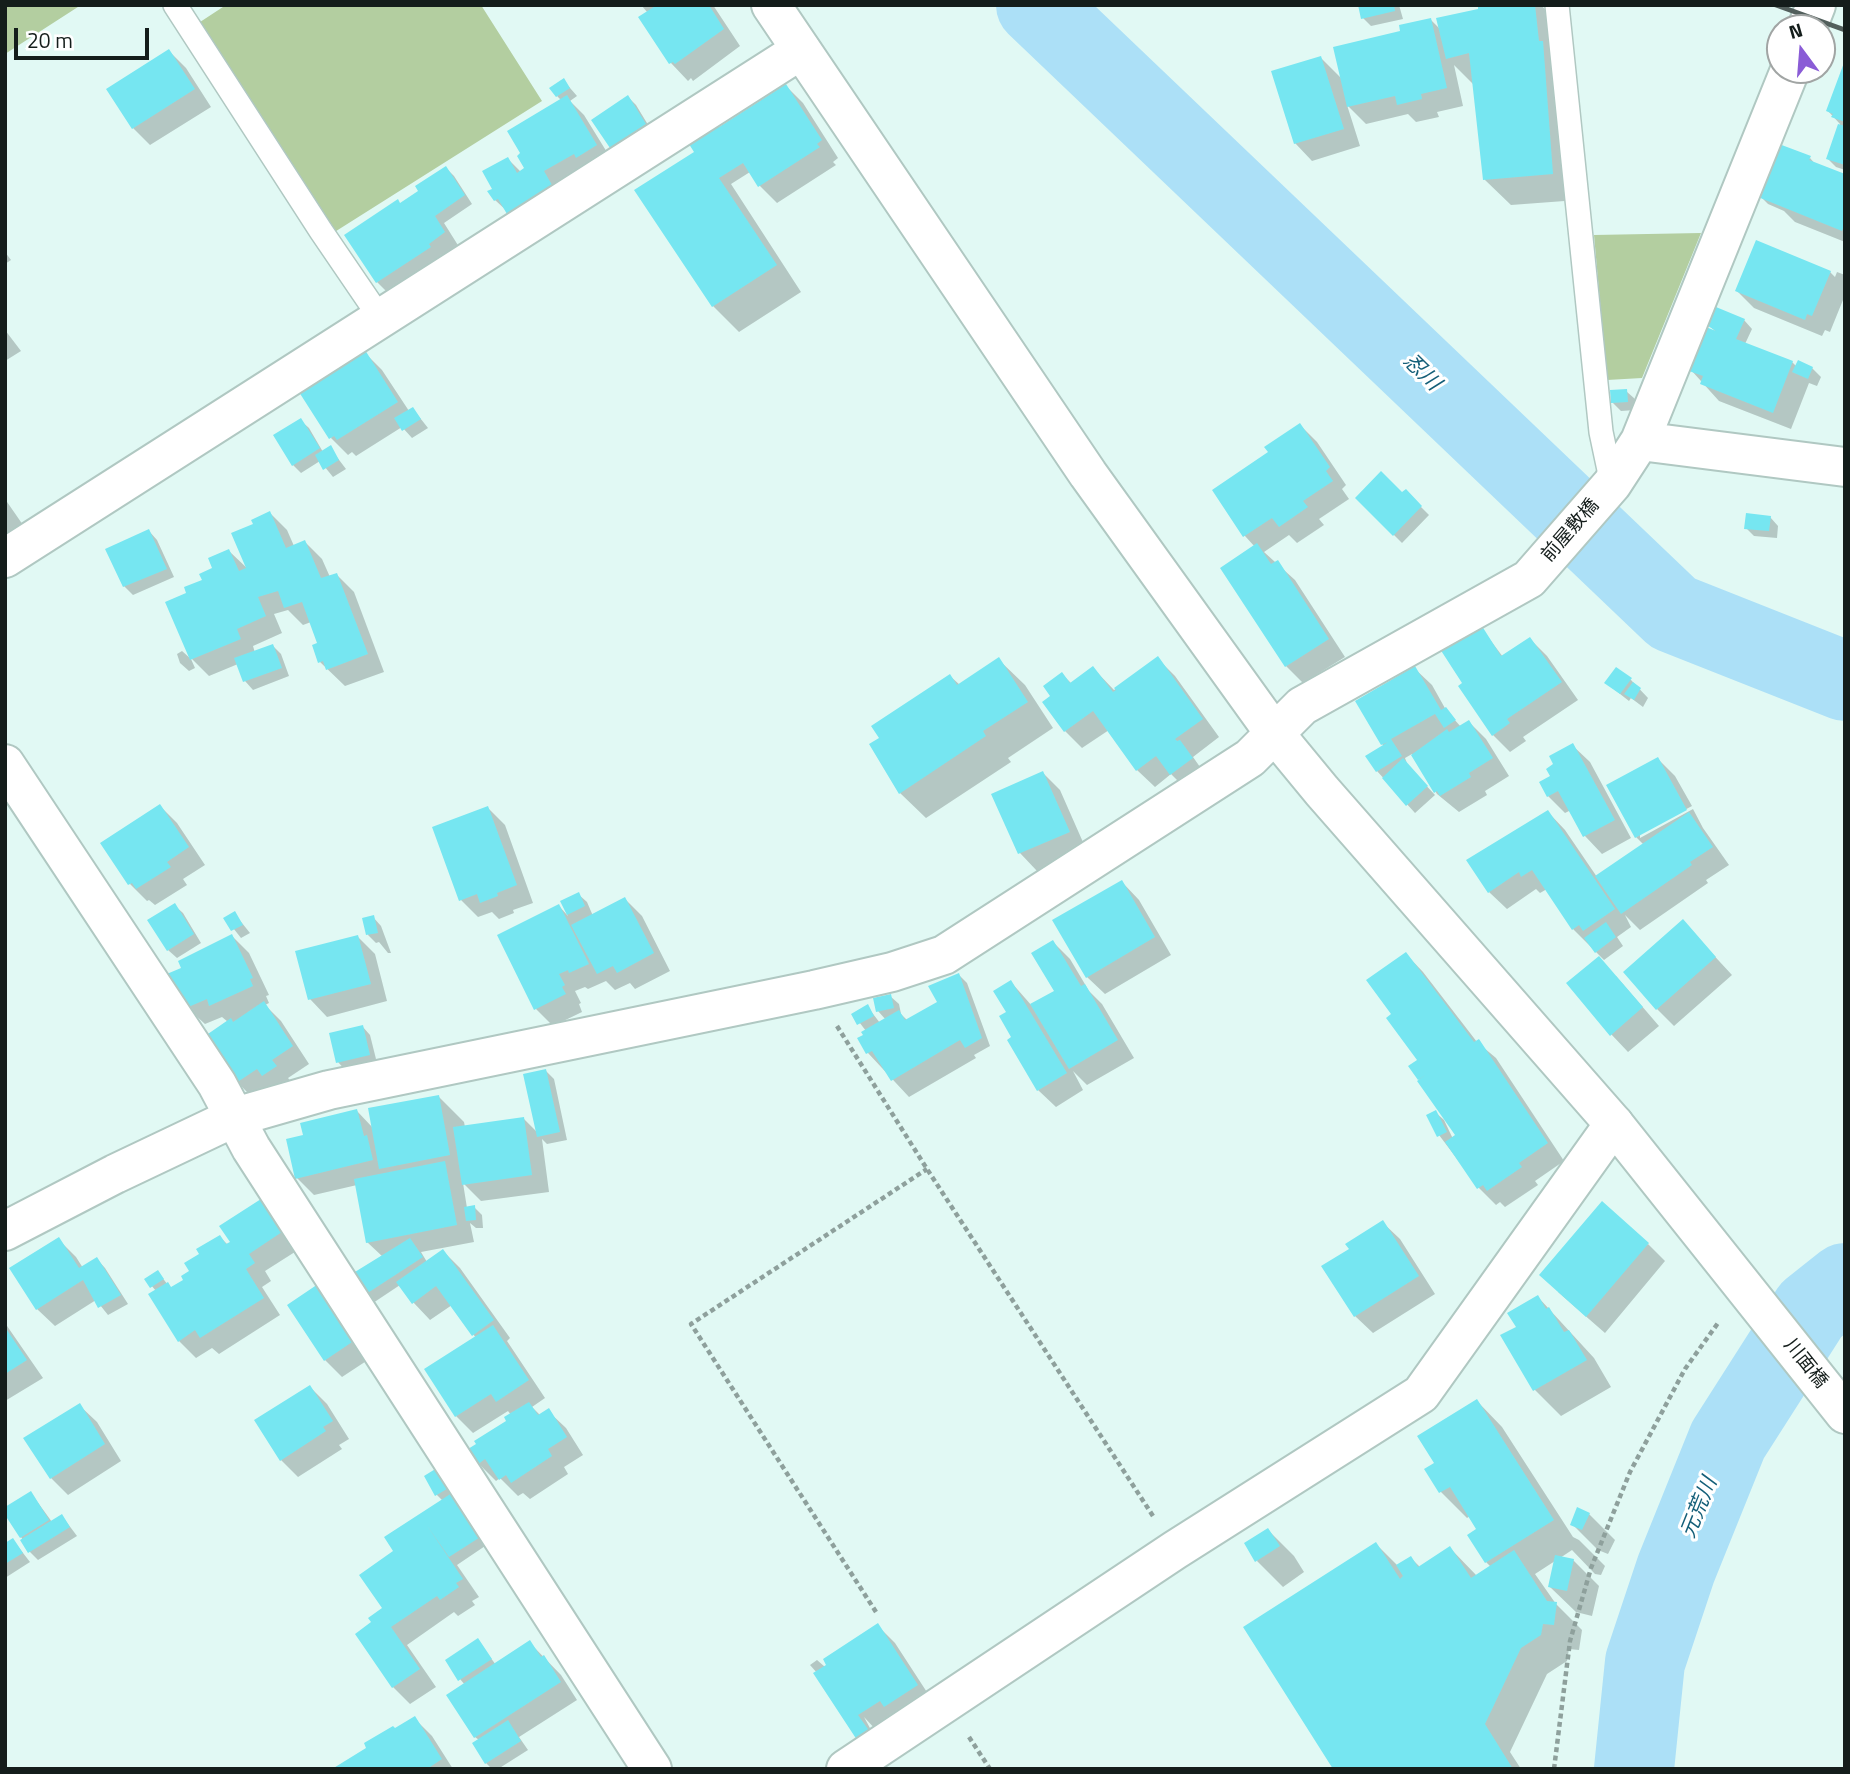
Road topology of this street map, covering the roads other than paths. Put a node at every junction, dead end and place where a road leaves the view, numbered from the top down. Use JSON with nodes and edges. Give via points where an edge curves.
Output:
{"nodes":[{"id":1,"x":175,"y":5,"type":"edge"},
{"id":2,"x":771,"y":5,"type":"edge"},
{"id":3,"x":1557,"y":5,"type":"edge"},
{"id":4,"x":801,"y":50,"type":"junction"},
{"id":5,"x":1784,"y":84,"type":"edge"},
{"id":6,"x":381,"y":319,"type":"junction"},
{"id":7,"x":1640,"y":441,"type":"junction"},
{"id":8,"x":1845,"y":467,"type":"edge"},
{"id":9,"x":1612,"y":484,"type":"junction"},
{"id":10,"x":5,"y":558,"type":"edge"},
{"id":11,"x":1275,"y":734,"type":"junction"},
{"id":12,"x":5,"y":764,"type":"edge"},
{"id":13,"x":236,"y":1117,"type":"junction"},
{"id":14,"x":1614,"y":1124,"type":"junction"},
{"id":15,"x":5,"y":1231,"type":"edge"},
{"id":16,"x":1845,"y":1414,"type":"edge"},
{"id":17,"x":652,"y":1769,"type":"edge"},
{"id":18,"x":846,"y":1769,"type":"edge"}],
"edges":[{"from":1,"to":6,"type":"lane"},
{"from":2,"to":4,"type":"street","name":"川面橋"},
{"from":3,"to":9,"type":"lane","via":[[1601,432]]},
{"from":4,"to":6,"type":"street"},
{"from":4,"to":11,"type":"street","name":"川面橋","via":[[1088,474]]},
{"from":5,"to":7,"type":"street","name":"前屋敷橋"},
{"from":6,"to":10,"type":"street"},
{"from":7,"to":8,"type":"street"},
{"from":7,"to":9,"type":"street","name":"前屋敷橋"},
{"from":9,"to":11,"type":"street","name":"前屋敷橋","via":[[1529,579],[1302,706]]},
{"from":11,"to":13,"type":"street","name":"前屋敷橋","via":[[1250,758],[944,955],[814,990],[329,1090]]},
{"from":11,"to":14,"type":"street","name":"川面橋"},
{"from":12,"to":13,"type":"street"},
{"from":13,"to":15,"type":"street","name":"前屋敷橋"},
{"from":13,"to":17,"type":"street","via":[[251,1148]]},
{"from":14,"to":16,"type":"street","name":"川面橋"},
{"from":14,"to":18,"type":"street","via":[[1421,1394],[1175,1550]]}]}
